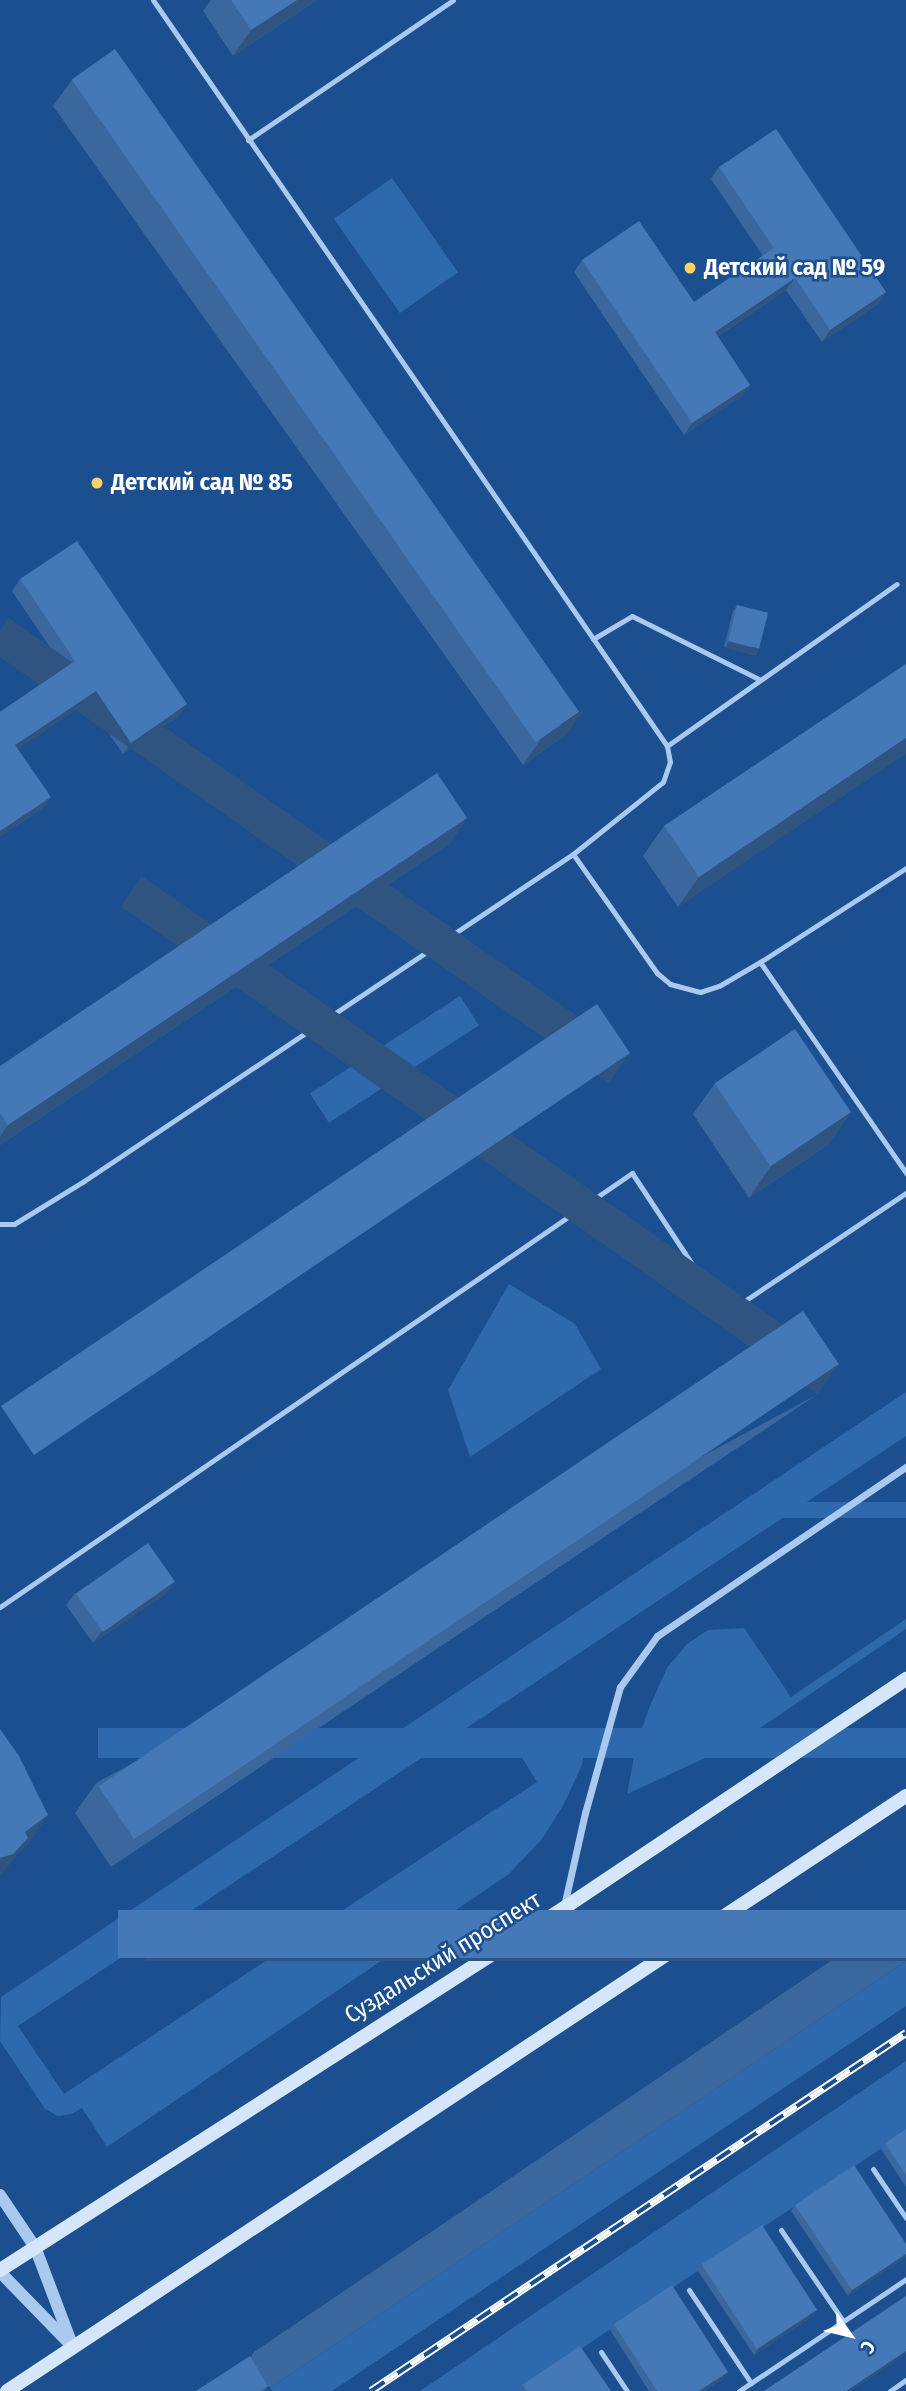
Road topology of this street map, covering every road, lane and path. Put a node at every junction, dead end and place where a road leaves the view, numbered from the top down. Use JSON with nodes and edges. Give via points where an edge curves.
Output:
{"nodes":[{"id":1,"x":153,"y":0,"type":"edge"},
{"id":2,"x":453,"y":0,"type":"edge"},
{"id":3,"x":248,"y":140,"type":"junction"},
{"id":4,"x":897,"y":584,"type":"dead end"},
{"id":5,"x":593,"y":639,"type":"junction"},
{"id":6,"x":759,"y":679,"type":"junction"},
{"id":7,"x":667,"y":746,"type":"junction"},
{"id":8,"x":573,"y":854,"type":"junction"},
{"id":9,"x":906,"y":868,"type":"edge"},
{"id":10,"x":760,"y":962,"type":"junction"},
{"id":11,"x":906,"y":1173,"type":"edge"},
{"id":12,"x":906,"y":1194,"type":"edge"},
{"id":13,"x":0,"y":1224,"type":"edge"},
{"id":14,"x":906,"y":1466,"type":"edge"},
{"id":15,"x":0,"y":1607,"type":"edge"},
{"id":16,"x":906,"y":1679,"type":"edge"},
{"id":17,"x":906,"y":1796,"type":"edge"},
{"id":18,"x":564,"y":1908,"type":"junction"},
{"id":19,"x":873,"y":2169,"type":"dead end"},
{"id":20,"x":0,"y":2195,"type":"edge"},
{"id":21,"x":906,"y":2218,"type":"edge"},
{"id":22,"x":781,"y":2230,"type":"dead end"},
{"id":23,"x":35,"y":2247,"type":"junction"},
{"id":24,"x":0,"y":2271,"type":"edge"},
{"id":25,"x":906,"y":2279,"type":"edge"},
{"id":26,"x":689,"y":2290,"type":"dead end"},
{"id":27,"x":843,"y":2321,"type":"junction"},
{"id":28,"x":73,"y":2347,"type":"junction"},
{"id":29,"x":601,"y":2352,"type":"dead end"},
{"id":30,"x":906,"y":2380,"type":"edge"},
{"id":31,"x":751,"y":2383,"type":"junction"},
{"id":32,"x":7,"y":2391,"type":"edge"},
{"id":33,"x":627,"y":2391,"type":"edge"},
{"id":34,"x":739,"y":2391,"type":"edge"},
{"id":35,"x":890,"y":2391,"type":"edge"}],
"edges":[{"from":1,"to":3,"type":"lane"},
{"from":2,"to":3,"type":"lane"},
{"from":3,"to":5,"type":"lane"},
{"from":4,"to":6,"type":"lane"},
{"from":5,"to":6,"type":"lane","via":[[632,616]]},
{"from":5,"to":7,"type":"lane"},
{"from":6,"to":7,"type":"lane"},
{"from":7,"to":8,"type":"lane","via":[[670,762],[663,782]]},
{"from":8,"to":10,"type":"lane","via":[[657,973],[670,984],[700,992]]},
{"from":8,"to":13,"type":"lane","via":[[85,1181],[14,1224]]},
{"from":9,"to":10,"type":"lane"},
{"from":10,"to":11,"type":"lane"},
{"from":12,"to":15,"type":"lane","via":[[725,1314],[632,1173]]},
{"from":14,"to":18,"type":"street","via":[[657,1636],[620,1687],[584,1814]]},
{"from":16,"to":18,"type":"main road","name":"Суздальский проспект"},
{"from":17,"to":28,"type":"main road"},
{"from":18,"to":23,"type":"main road","name":"Суздальский проспект"},
{"from":19,"to":21,"type":"lane"},
{"from":20,"to":23,"type":"street"},
{"from":22,"to":27,"type":"lane"},
{"from":23,"to":24,"type":"main road","name":"Суздальский проспект"},
{"from":23,"to":28,"type":"street"},
{"from":24,"to":28,"type":"street"},
{"from":25,"to":27,"type":"lane"},
{"from":26,"to":31,"type":"lane"},
{"from":27,"to":31,"type":"lane"},
{"from":28,"to":32,"type":"main road"},
{"from":29,"to":33,"type":"lane"},
{"from":30,"to":35,"type":"lane"},
{"from":31,"to":34,"type":"lane"}]}
